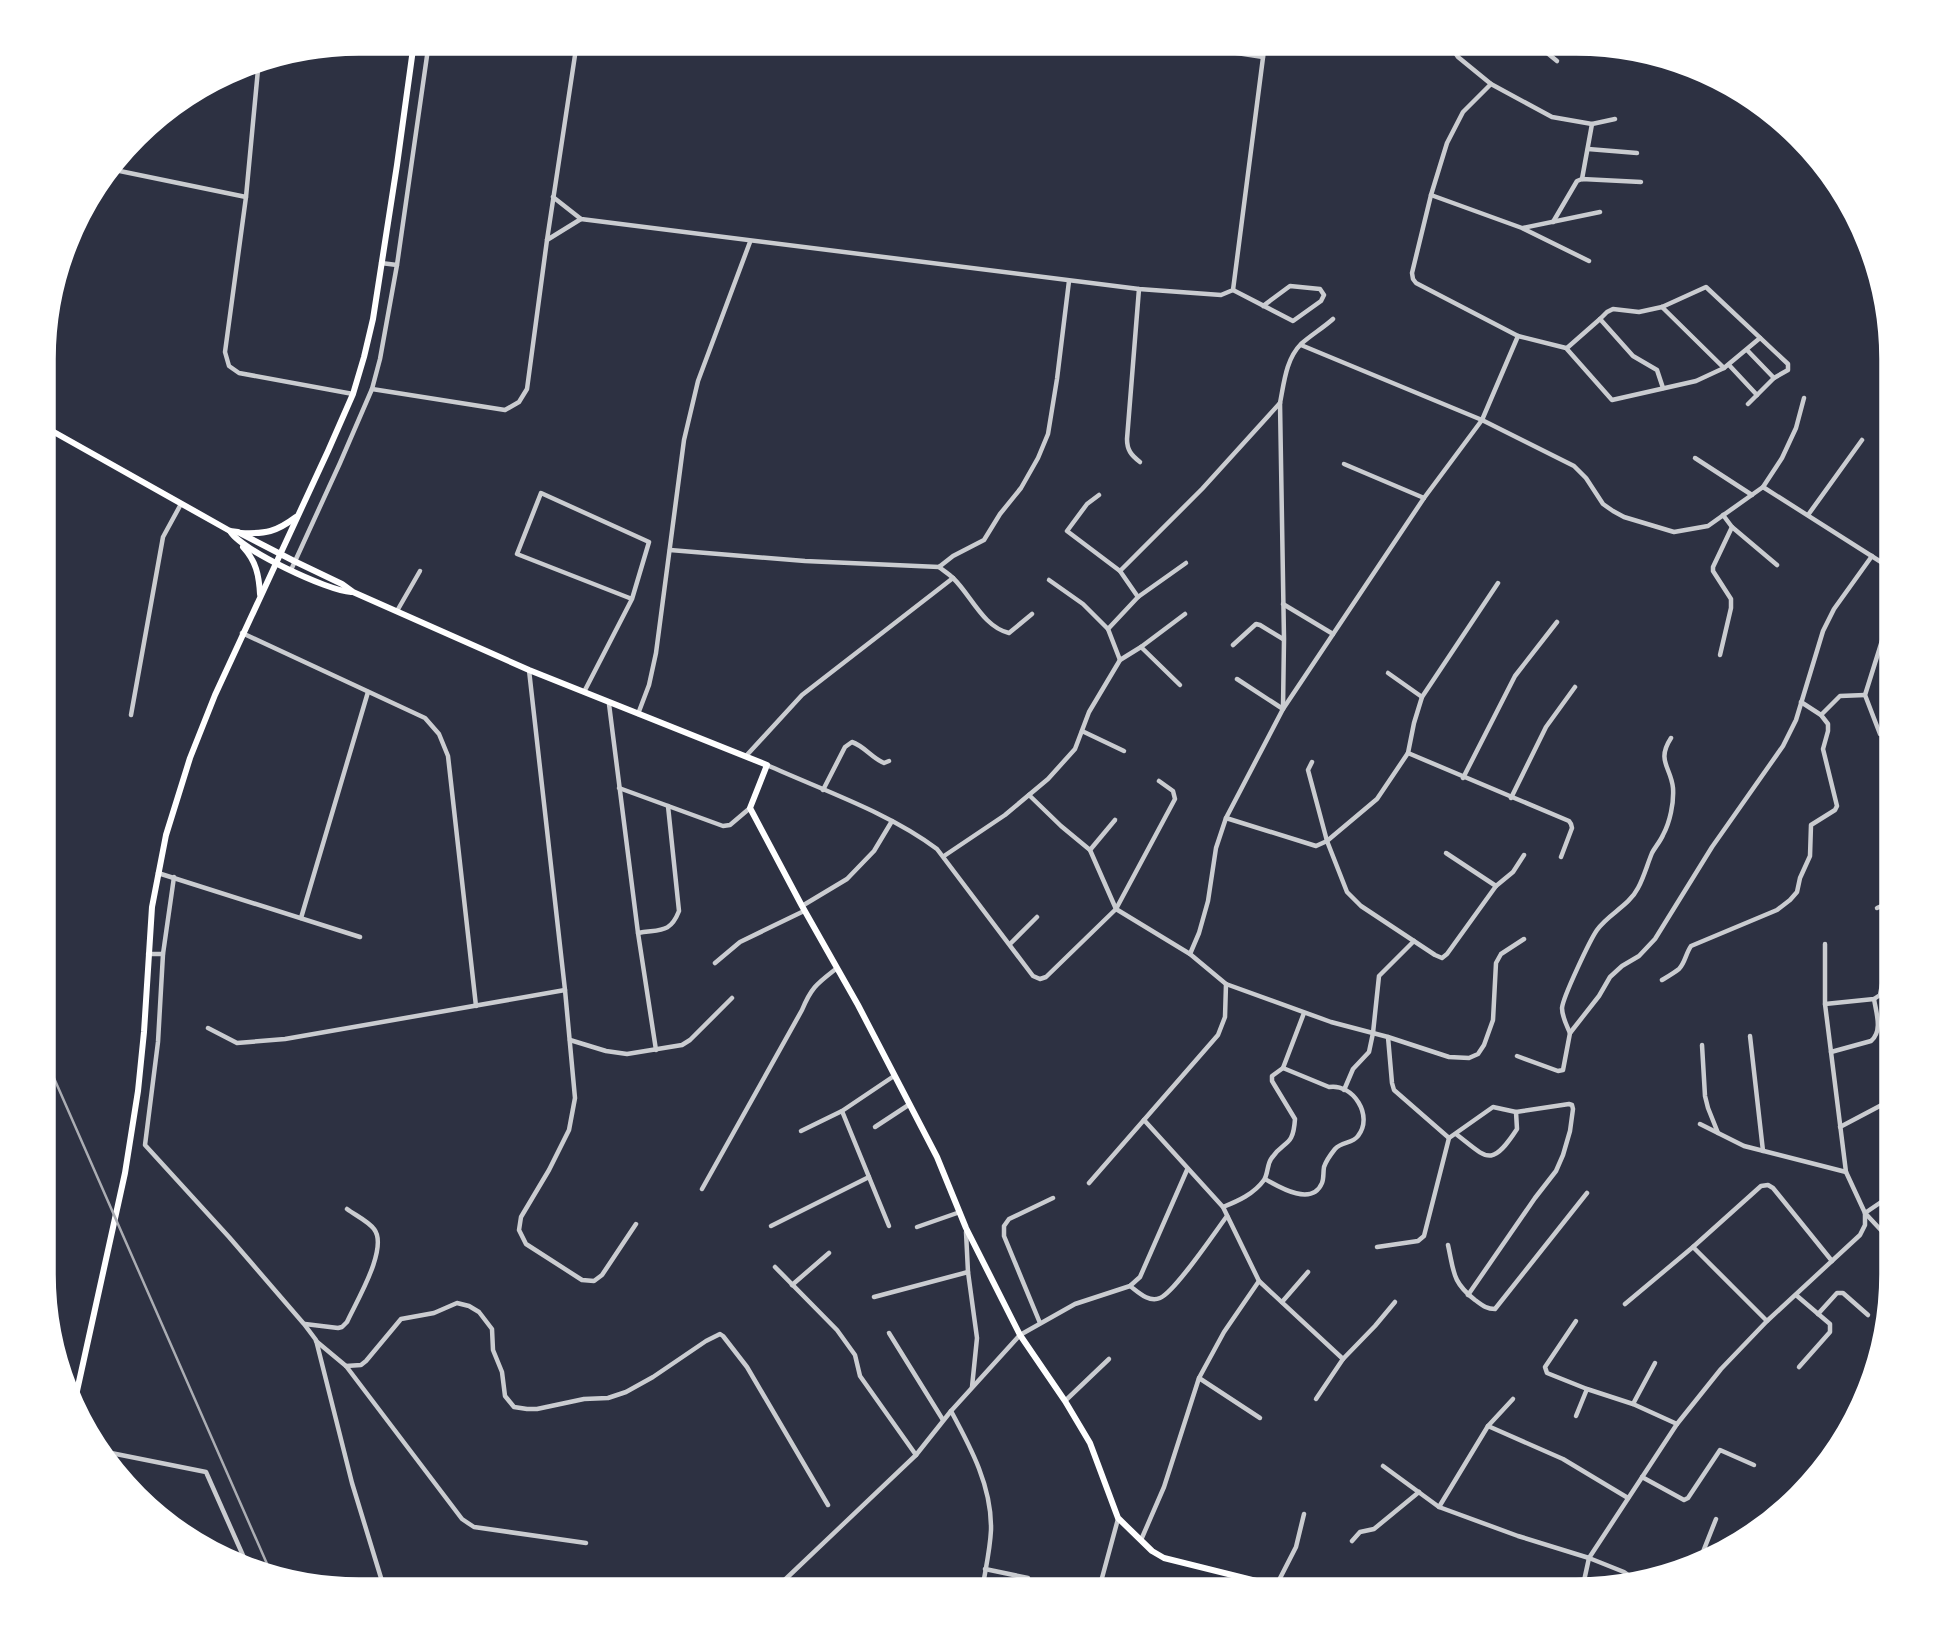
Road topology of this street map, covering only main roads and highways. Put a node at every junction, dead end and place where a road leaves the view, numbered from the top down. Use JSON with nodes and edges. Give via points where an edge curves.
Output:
{"nodes":[{"id":1,"x":412,"y":54,"type":"edge"},
{"id":2,"x":54,"y":433,"type":"edge"},
{"id":3,"x":297,"y":516,"type":"junction"},
{"id":4,"x":235,"y":534,"type":"junction"},
{"id":5,"x":280,"y":554,"type":"junction"},
{"id":6,"x":276,"y":563,"type":"junction"},
{"id":7,"x":353,"y":592,"type":"junction"},
{"id":8,"x":260,"y":596,"type":"junction"},
{"id":9,"x":77,"y":1391,"type":"edge"},
{"id":10,"x":1248,"y":1579,"type":"edge"}],
"edges":[{"from":1,"to":3,"type":"main road","via":[[364,357]]},
{"from":2,"to":4,"type":"main road"},
{"from":3,"to":4,"type":"main road","via":[[275,530]]},
{"from":3,"to":5,"type":"main road"},
{"from":4,"to":5,"type":"main road"},
{"from":4,"to":6,"type":"main road"},
{"from":4,"to":8,"type":"main road","via":[[255,562]]},
{"from":5,"to":6,"type":"main road"},
{"from":5,"to":7,"type":"main road"},
{"from":6,"to":7,"type":"main road"},
{"from":6,"to":8,"type":"main road"},
{"from":7,"to":10,"type":"main road","via":[[609,704],[767,765],[750,808],[910,1104],[1020,1335],[1090,1443],[1118,1518],[1164,1558]]},
{"from":8,"to":9,"type":"main road","via":[[190,758],[166,835],[152,908],[138,1091]]}]}
